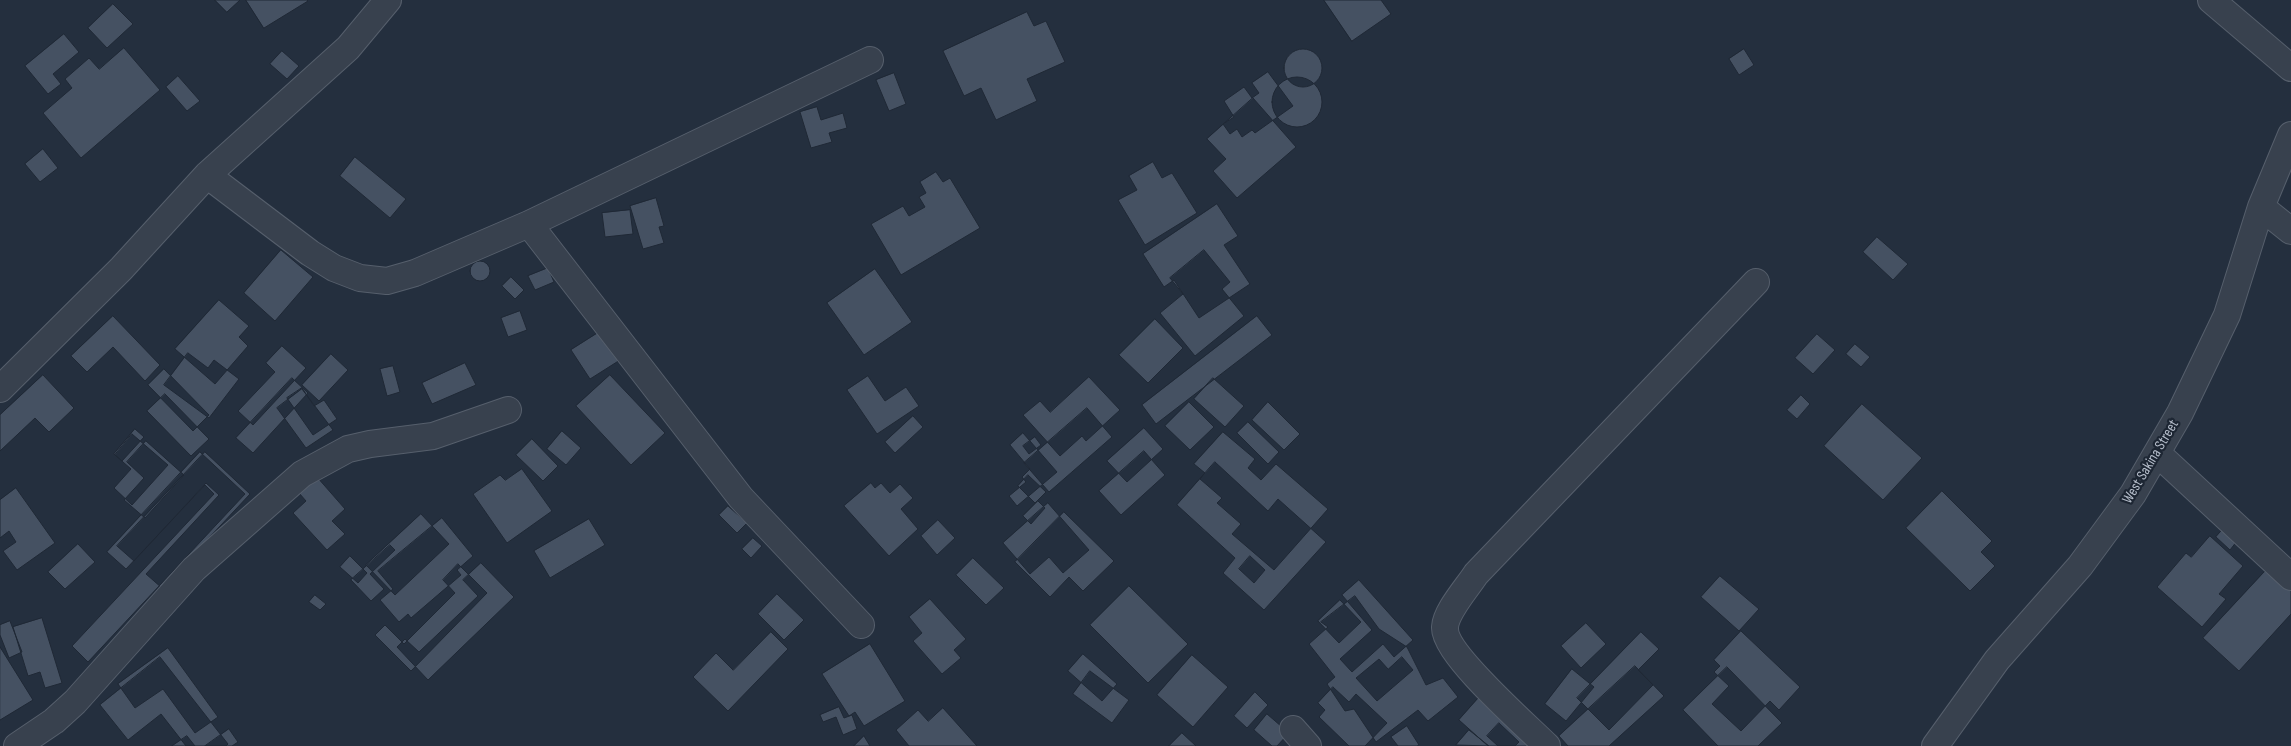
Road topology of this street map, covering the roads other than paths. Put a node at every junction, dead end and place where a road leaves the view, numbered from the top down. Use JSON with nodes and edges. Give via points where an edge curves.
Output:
{"nodes":[{"id":1,"x":388,"y":0,"type":"edge"},
{"id":2,"x":2211,"y":0,"type":"edge"},
{"id":3,"x":870,"y":60,"type":"dead end"},
{"id":4,"x":2291,"y":68,"type":"edge"},
{"id":5,"x":2291,"y":135,"type":"edge"},
{"id":6,"x":207,"y":175,"type":"junction"},
{"id":7,"x":2261,"y":207,"type":"junction"},
{"id":8,"x":529,"y":224,"type":"junction"},
{"id":9,"x":2291,"y":231,"type":"edge"},
{"id":10,"x":1756,"y":282,"type":"dead end"},
{"id":11,"x":0,"y":390,"type":"edge"},
{"id":12,"x":508,"y":410,"type":"dead end"},
{"id":13,"x":2156,"y":453,"type":"junction"},
{"id":14,"x":2291,"y":577,"type":"edge"},
{"id":15,"x":861,"y":625,"type":"dead end"},
{"id":16,"x":17,"y":746,"type":"edge"},
{"id":17,"x":1547,"y":746,"type":"edge"},
{"id":18,"x":1935,"y":746,"type":"edge"}],
"edges":[{"from":1,"to":6,"type":"street","via":[[348,48]]},
{"from":2,"to":4,"type":"street"},
{"from":3,"to":8,"type":"street"},
{"from":5,"to":7,"type":"street","name":"West Sakina Street"},
{"from":6,"to":8,"type":"street","via":[[310,253],[334,268],[360,278],[387,281],[415,273]]},
{"from":6,"to":11,"type":"street","via":[[121,269]]},
{"from":7,"to":9,"type":"street"},
{"from":7,"to":13,"type":"street","name":"West Sakina Street","via":[[2227,315],[2180,414]]},
{"from":8,"to":15,"type":"street","via":[[741,498]]},
{"from":10,"to":17,"type":"street","via":[[1476,574],[1449,616],[1446,634],[1466,666]]},
{"from":12,"to":16,"type":"street","via":[[433,436],[348,449],[302,474],[194,569],[74,702],[54,721]]},
{"from":13,"to":14,"type":"street"},
{"from":13,"to":18,"type":"street","name":"West Sakina Street","via":[[2134,494],[2080,566],[1997,660]]}]}
